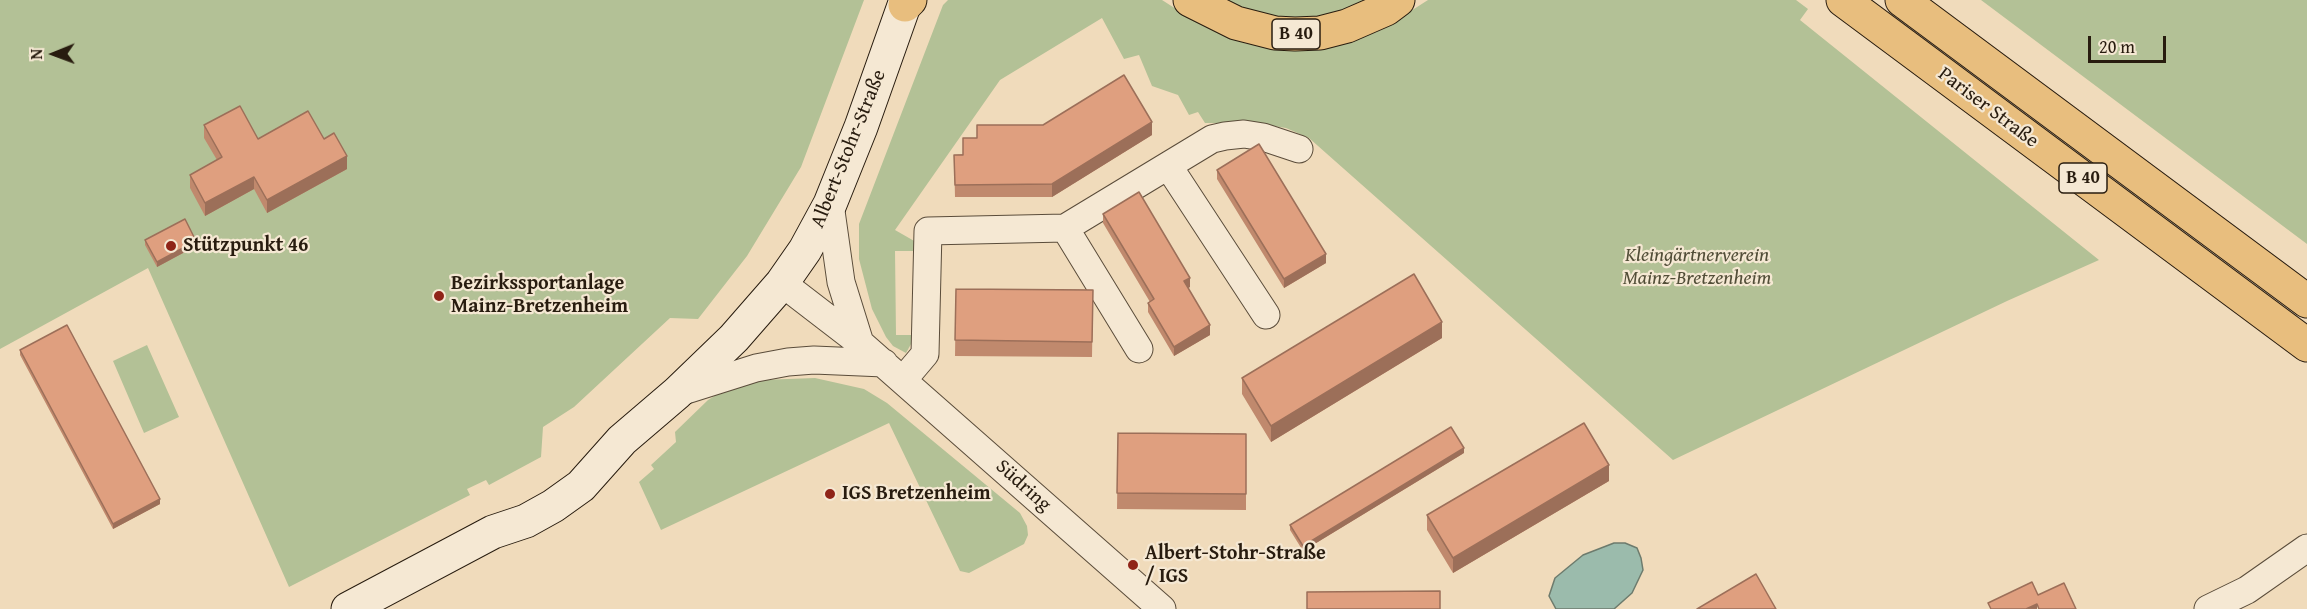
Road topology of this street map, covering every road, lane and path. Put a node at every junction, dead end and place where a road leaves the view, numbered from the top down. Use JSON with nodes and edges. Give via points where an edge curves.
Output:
{"nodes":[{"id":1,"x":1190,"y":0,"type":"edge"},
{"id":2,"x":1398,"y":0,"type":"edge"},
{"id":3,"x":1902,"y":0,"type":"edge"},
{"id":4,"x":907,"y":2,"type":"edge"},
{"id":5,"x":1847,"y":4,"type":"edge"},
{"id":6,"x":1299,"y":149,"type":"dead end"},
{"id":7,"x":1169,"y":167,"type":"junction"},
{"id":8,"x":830,"y":204,"type":"junction"},
{"id":9,"x":1065,"y":228,"type":"junction"},
{"id":10,"x":782,"y":283,"type":"junction"},
{"id":11,"x":2307,"y":301,"type":"edge"},
{"id":12,"x":1266,"y":315,"type":"dead end"},
{"id":13,"x":860,"y":343,"type":"junction"},
{"id":14,"x":2307,"y":345,"type":"edge"},
{"id":15,"x":1139,"y":349,"type":"dead end"},
{"id":16,"x":893,"y":371,"type":"junction"},
{"id":17,"x":677,"y":393,"type":"junction"},
{"id":18,"x":2307,"y":548,"type":"edge"},
{"id":19,"x":348,"y":609,"type":"edge"},
{"id":20,"x":1162,"y":609,"type":"edge"},
{"id":21,"x":2208,"y":609,"type":"edge"}],
"edges":[{"from":1,"to":2,"type":"highway","number":"B 40","via":[[1236,23],[1295,34],[1347,26]]},
{"from":3,"to":11,"type":"highway","name":"Pariser Straße","number":"B 40"},
{"from":4,"to":8,"type":"street","name":"Albert-Stohr-Straße"},
{"from":5,"to":14,"type":"highway","name":"Pariser Straße","number":"B 40"},
{"from":6,"to":7,"type":"street","via":[[1263,137],[1225,136],[1212,139]]},
{"from":7,"to":9,"type":"street"},
{"from":7,"to":12,"type":"street"},
{"from":8,"to":10,"type":"street","name":"Albert-Stohr-Straße"},
{"from":8,"to":13,"type":"street","via":[[842,282]]},
{"from":9,"to":15,"type":"street"},
{"from":9,"to":16,"type":"street","via":[[928,231],[925,354]]},
{"from":10,"to":13,"type":"street","name":"Südring"},
{"from":10,"to":17,"type":"street","name":"Albert-Stohr-Straße","via":[[734,338]]},
{"from":13,"to":16,"type":"street","name":"Südring"},
{"from":16,"to":17,"type":"street","via":[[814,360],[788,362]]},
{"from":16,"to":20,"type":"street","name":"Südring"},
{"from":17,"to":19,"type":"street","name":"Albert-Stohr-Straße","via":[[622,440],[518,504],[493,532]]},
{"from":18,"to":21,"type":"street","via":[[2247,590]]}]}
